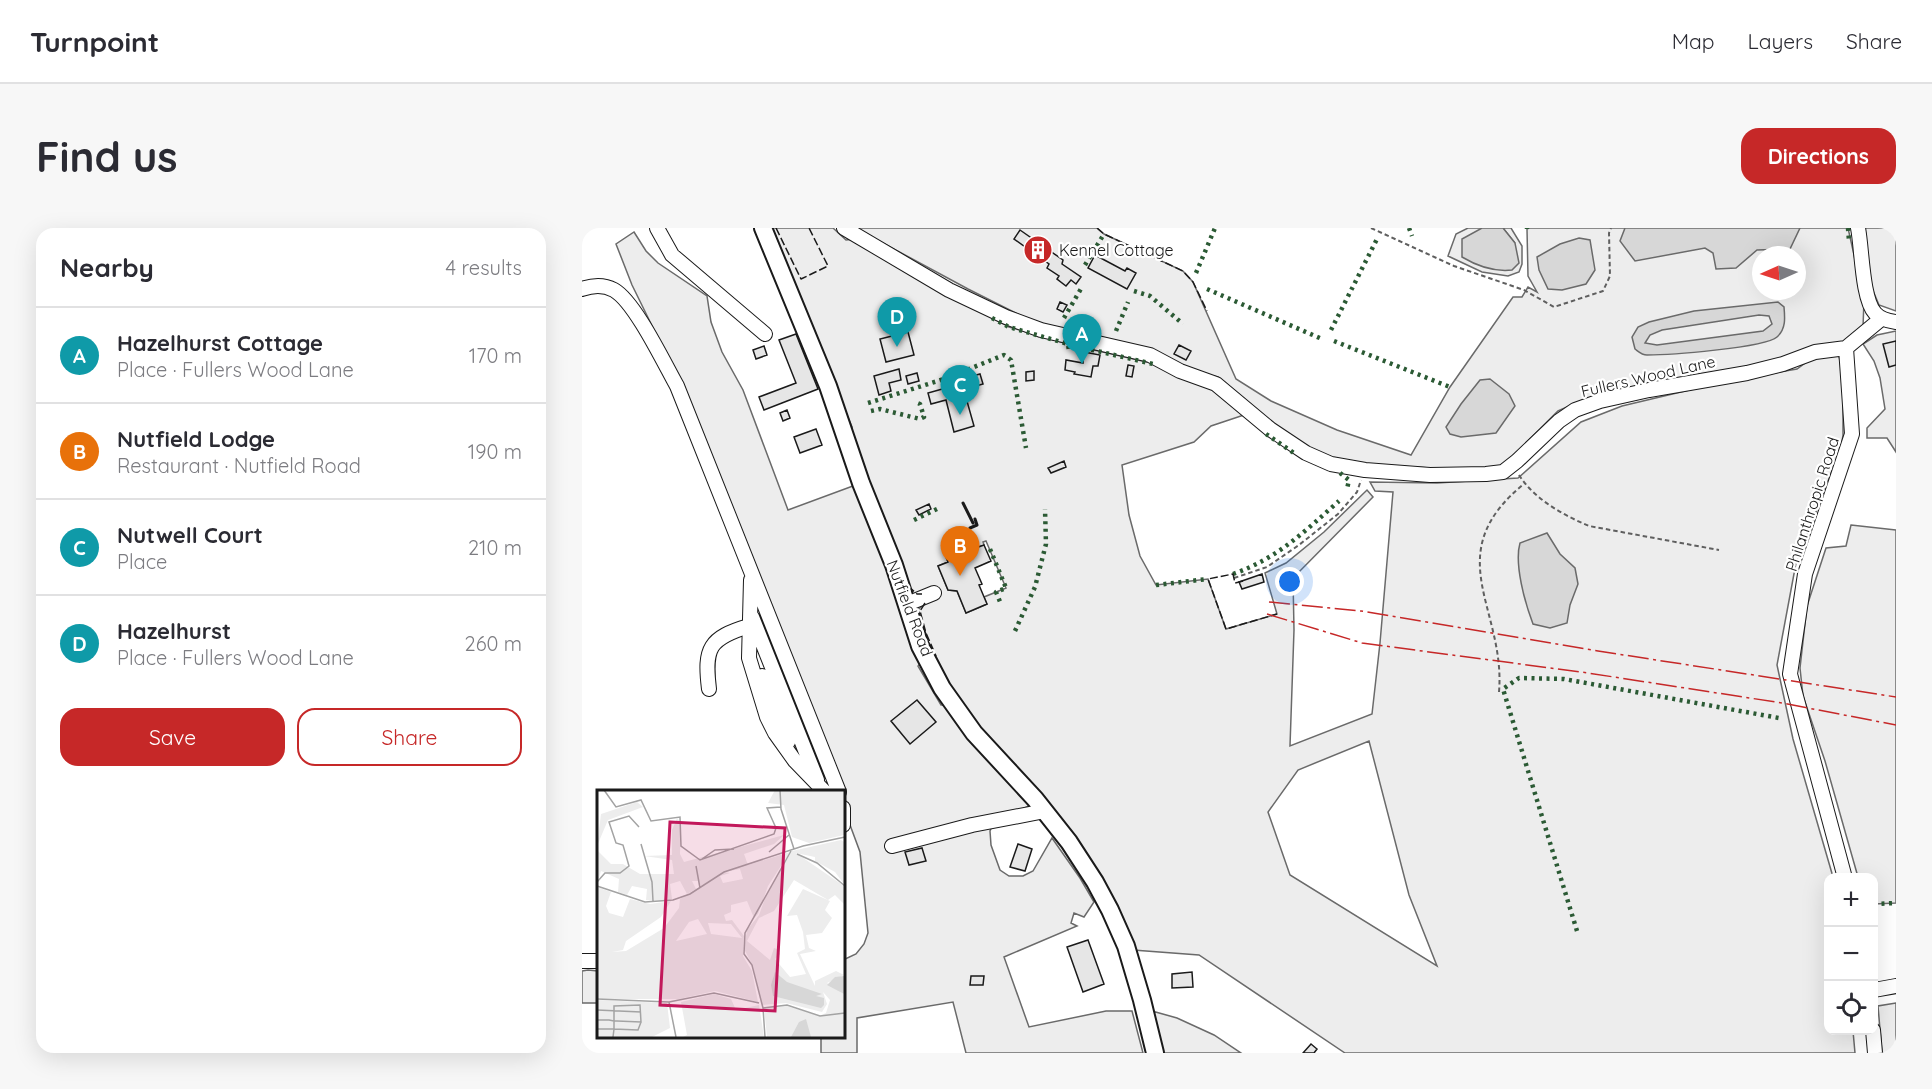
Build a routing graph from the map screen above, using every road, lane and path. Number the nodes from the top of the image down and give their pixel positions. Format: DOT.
graph roads {
  1 [pos="657,228"];
  2 [pos="763,228"];
  3 [pos="844,228"];
  4 [pos="1371,228"];
  5 [pos="1611,228"];
  6 [pos="1858,228"];
  7 [pos="582,289"];
  8 [pos="1881,319"];
  9 [pos="1896,322"];
  10 [pos="765,334"];
  11 [pos="1846,348"];
  12 [pos="1513,464"];
  13 [pos="1365,470"];
  14 [pos="1525,483"];
  15 [pos="1719,550"];
  16 [pos="750,571"];
  17 [pos="1234,578"];
  18 [pos="934,593"];
  19 [pos="907,604"];
  20 [pos="749,619"];
  21 [pos="709,689"];
  22 [pos="1498,692"];
  23 [pos="823,790"];
  24 [pos="838,790"];
  25 [pos="1045,812"];
  26 [pos="892,846"];
  27 [pos="1844,873"];
  28 [pos="1896,986"];
  29 [pos="1878,989"];
  30 [pos="1873,1035"];
  31 [pos="1155,1053"];
  32 [pos="1875,1053"];
  1 -- 10 [label="street"];
  2 -- 19 [label="main road, Nutfield Road"];
  3 -- 13 [label="street, Fullers Wood Lane"];
  4 -- 5 [label="path"];
  6 -- 8 [label="street"];
  7 -- 16 [label="street"];
  8 -- 9 [label="street"];
  8 -- 11 [label="street"];
  11 -- 12 [label="street, Fullers Wood Lane"];
  11 -- 27 [label="street, Philanthropic Road"];
  12 -- 13 [label="street, Fullers Wood Lane"];
  12 -- 14 [label="path"];
  13 -- 17 [label="path"];
  14 -- 15 [label="path"];
  14 -- 22 [label="path"];
  16 -- 20 [label="street"];
  16 -- 24 [label="street"];
  18 -- 19 [label="street"];
  19 -- 25 [label="main road, Nutfield Road"];
  20 -- 21 [label="street"];
  20 -- 23 [label="street"];
  20 -- 23 [label="street"];
  25 -- 26 [label="street"];
  25 -- 31 [label="main road, Nutfield Road"];
  28 -- 29 [label="street"];
  30 -- 32 [label="street"];
}
